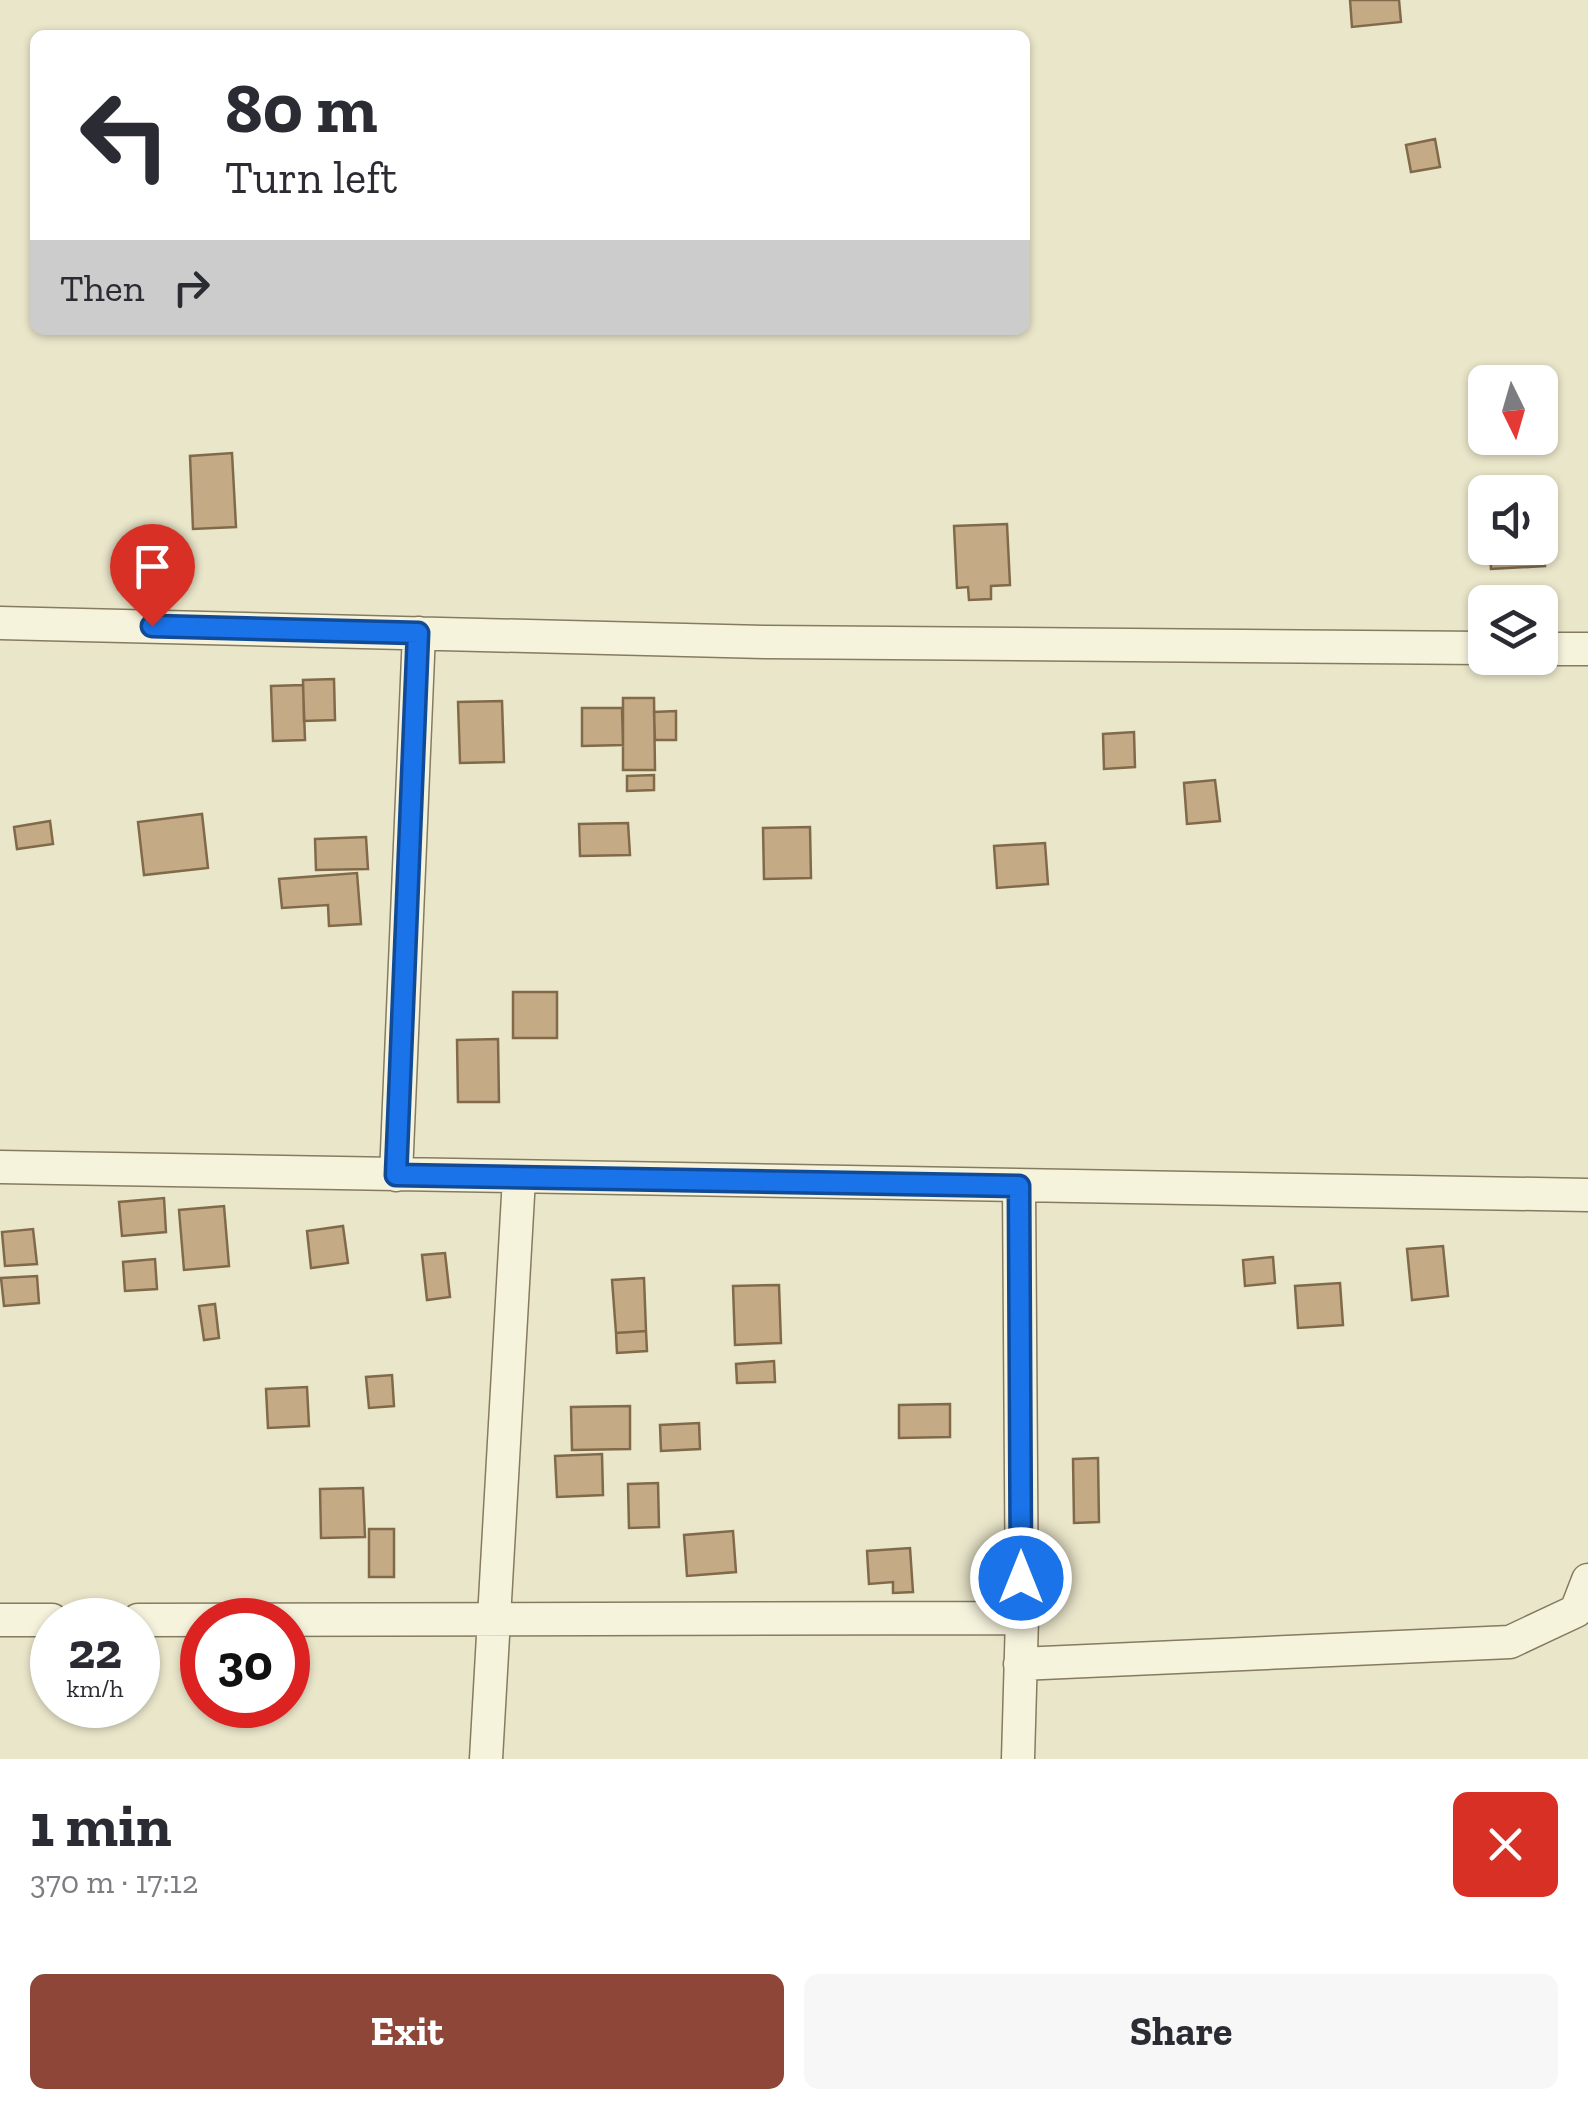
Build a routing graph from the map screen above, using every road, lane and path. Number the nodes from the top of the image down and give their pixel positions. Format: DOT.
graph roads {
  1 [pos="0,622"];
  2 [pos="418,633"];
  3 [pos="1468,648"];
  4 [pos="1558,649"];
  5 [pos="1588,649"];
  6 [pos="0,1167"];
  7 [pos="396,1175"];
  8 [pos="519,1178"];
  9 [pos="1019,1186"];
  10 [pos="1588,1196"];
  11 [pos="1588,1580"];
  12 [pos="1022,1618"];
  13 [pos="494,1619"];
  14 [pos="0,1620"];
  15 [pos="30,1620"];
  16 [pos="160,1620"];
  17 [pos="1020,1664"];
  18 [pos="486,1759"];
  19 [pos="1018,1759"];
  1 -- 2 [label="street"];
  2 -- 3 [label="street"];
  2 -- 7 [label="street"];
  4 -- 5 [label="street"];
  6 -- 7 [label="street"];
  7 -- 8 [label="street"];
  8 -- 9 [label="street"];
  8 -- 13 [label="street"];
  9 -- 10 [label="street"];
  9 -- 12 [label="street"];
  11 -- 17 [label="street"];
  12 -- 13 [label="street"];
  12 -- 17 [label="street"];
  13 -- 16 [label="street"];
  13 -- 18 [label="street"];
  14 -- 15 [label="street"];
  17 -- 19 [label="street"];
}
